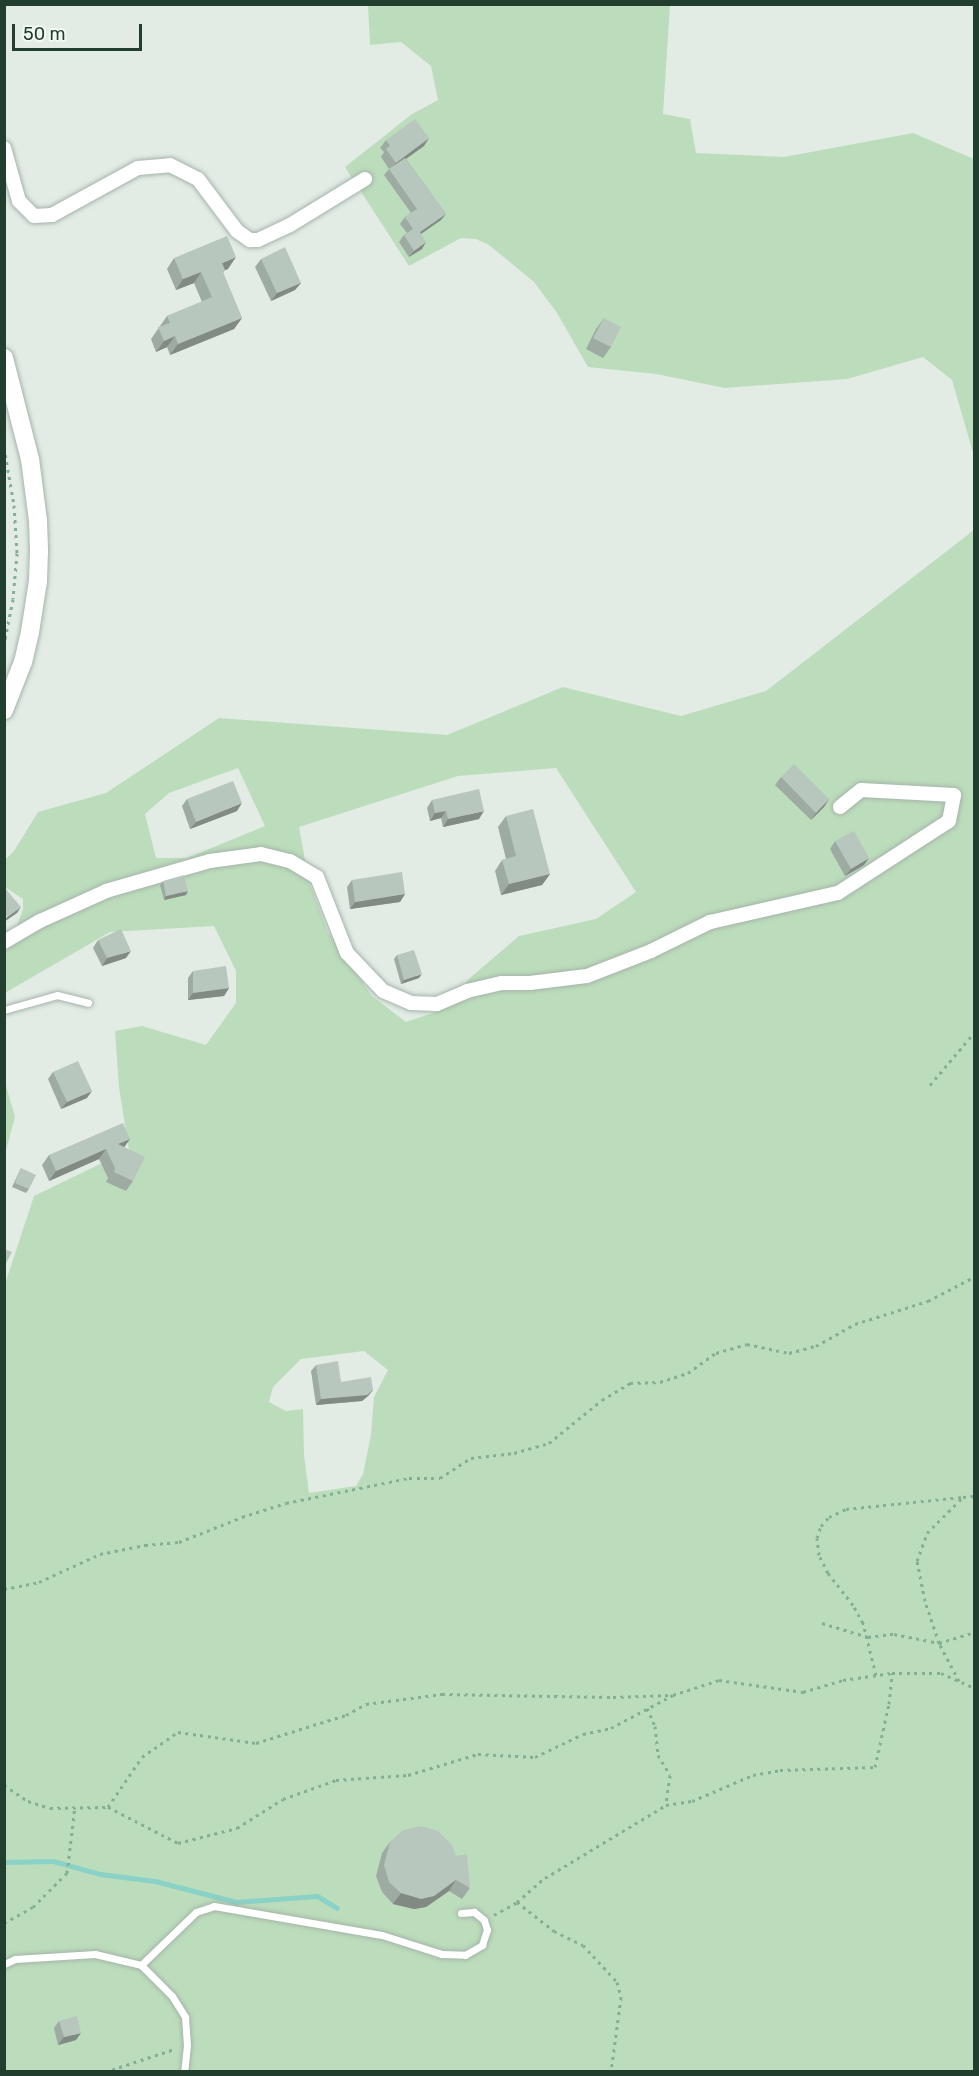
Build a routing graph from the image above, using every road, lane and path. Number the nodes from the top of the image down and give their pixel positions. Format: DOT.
graph roads {
  1 [pos="4,148"];
  2 [pos="365,179"];
  3 [pos="4,358"];
  4 [pos="4,447"];
  5 [pos="4,644"];
  6 [pos="4,710"];
  7 [pos="840,807"];
  8 [pos="4,942"];
  9 [pos="88,1003"];
  10 [pos="4,1010"];
  11 [pos="975,1033"];
  12 [pos="930,1085"];
  13 [pos="975,1277"];
  14 [pos="975,1496"];
  15 [pos="963,1497"];
  16 [pos="4,1589"];
  17 [pos="822,1623"];
  18 [pos="975,1632"];
  19 [pos="868,1637"];
  20 [pos="939,1642"];
  21 [pos="892,1673"];
  22 [pos="876,1675"];
  23 [pos="958,1681"];
  24 [pos="975,1688"];
  25 [pos="673,1695"];
  26 [pos="647,1708"];
  27 [pos="4,1785"];
  28 [pos="666,1805"];
  29 [pos="75,1806"];
  30 [pos="108,1807"];
  31 [pos="517,1902"];
  32 [pos="461,1913"];
  33 [pos="484,1920"];
  34 [pos="4,1923"];
  35 [pos="4,1964"];
  36 [pos="141,1965"];
  37 [pos="188,2044"];
  38 [pos="105,2072"];
  39 [pos="184,2072"];
  40 [pos="611,2072"];
  1 -- 2 [label="street"];
  3 -- 6 [label="main road"];
  4 -- 5 [label="path"];
  7 -- 8 [label="street"];
  9 -- 10 [label="lane"];
  11 -- 12 [label="path"];
  13 -- 16 [label="path"];
  14 -- 15 [label="path"];
  15 -- 19 [label="path"];
  15 -- 20 [label="path"];
  17 -- 19 [label="path"];
  18 -- 20 [label="path"];
  19 -- 20 [label="path"];
  19 -- 22 [label="path"];
  20 -- 23 [label="path"];
  21 -- 22 [label="path"];
  21 -- 23 [label="path"];
  21 -- 28 [label="path"];
  22 -- 25 [label="path"];
  23 -- 24 [label="path"];
  25 -- 26 [label="path"];
  25 -- 30 [label="path"];
  26 -- 28 [label="path"];
  26 -- 30 [label="path"];
  27 -- 29 [label="path"];
  28 -- 31 [label="path"];
  29 -- 30 [label="path"];
  29 -- 34 [label="path"];
  31 -- 33 [label="path"];
  31 -- 40 [label="path"];
  32 -- 33 [label="lane"];
  33 -- 36 [label="lane"];
  35 -- 36 [label="lane"];
  36 -- 37 [label="lane"];
  37 -- 38 [label="path"];
  37 -- 39 [label="lane"];
}
